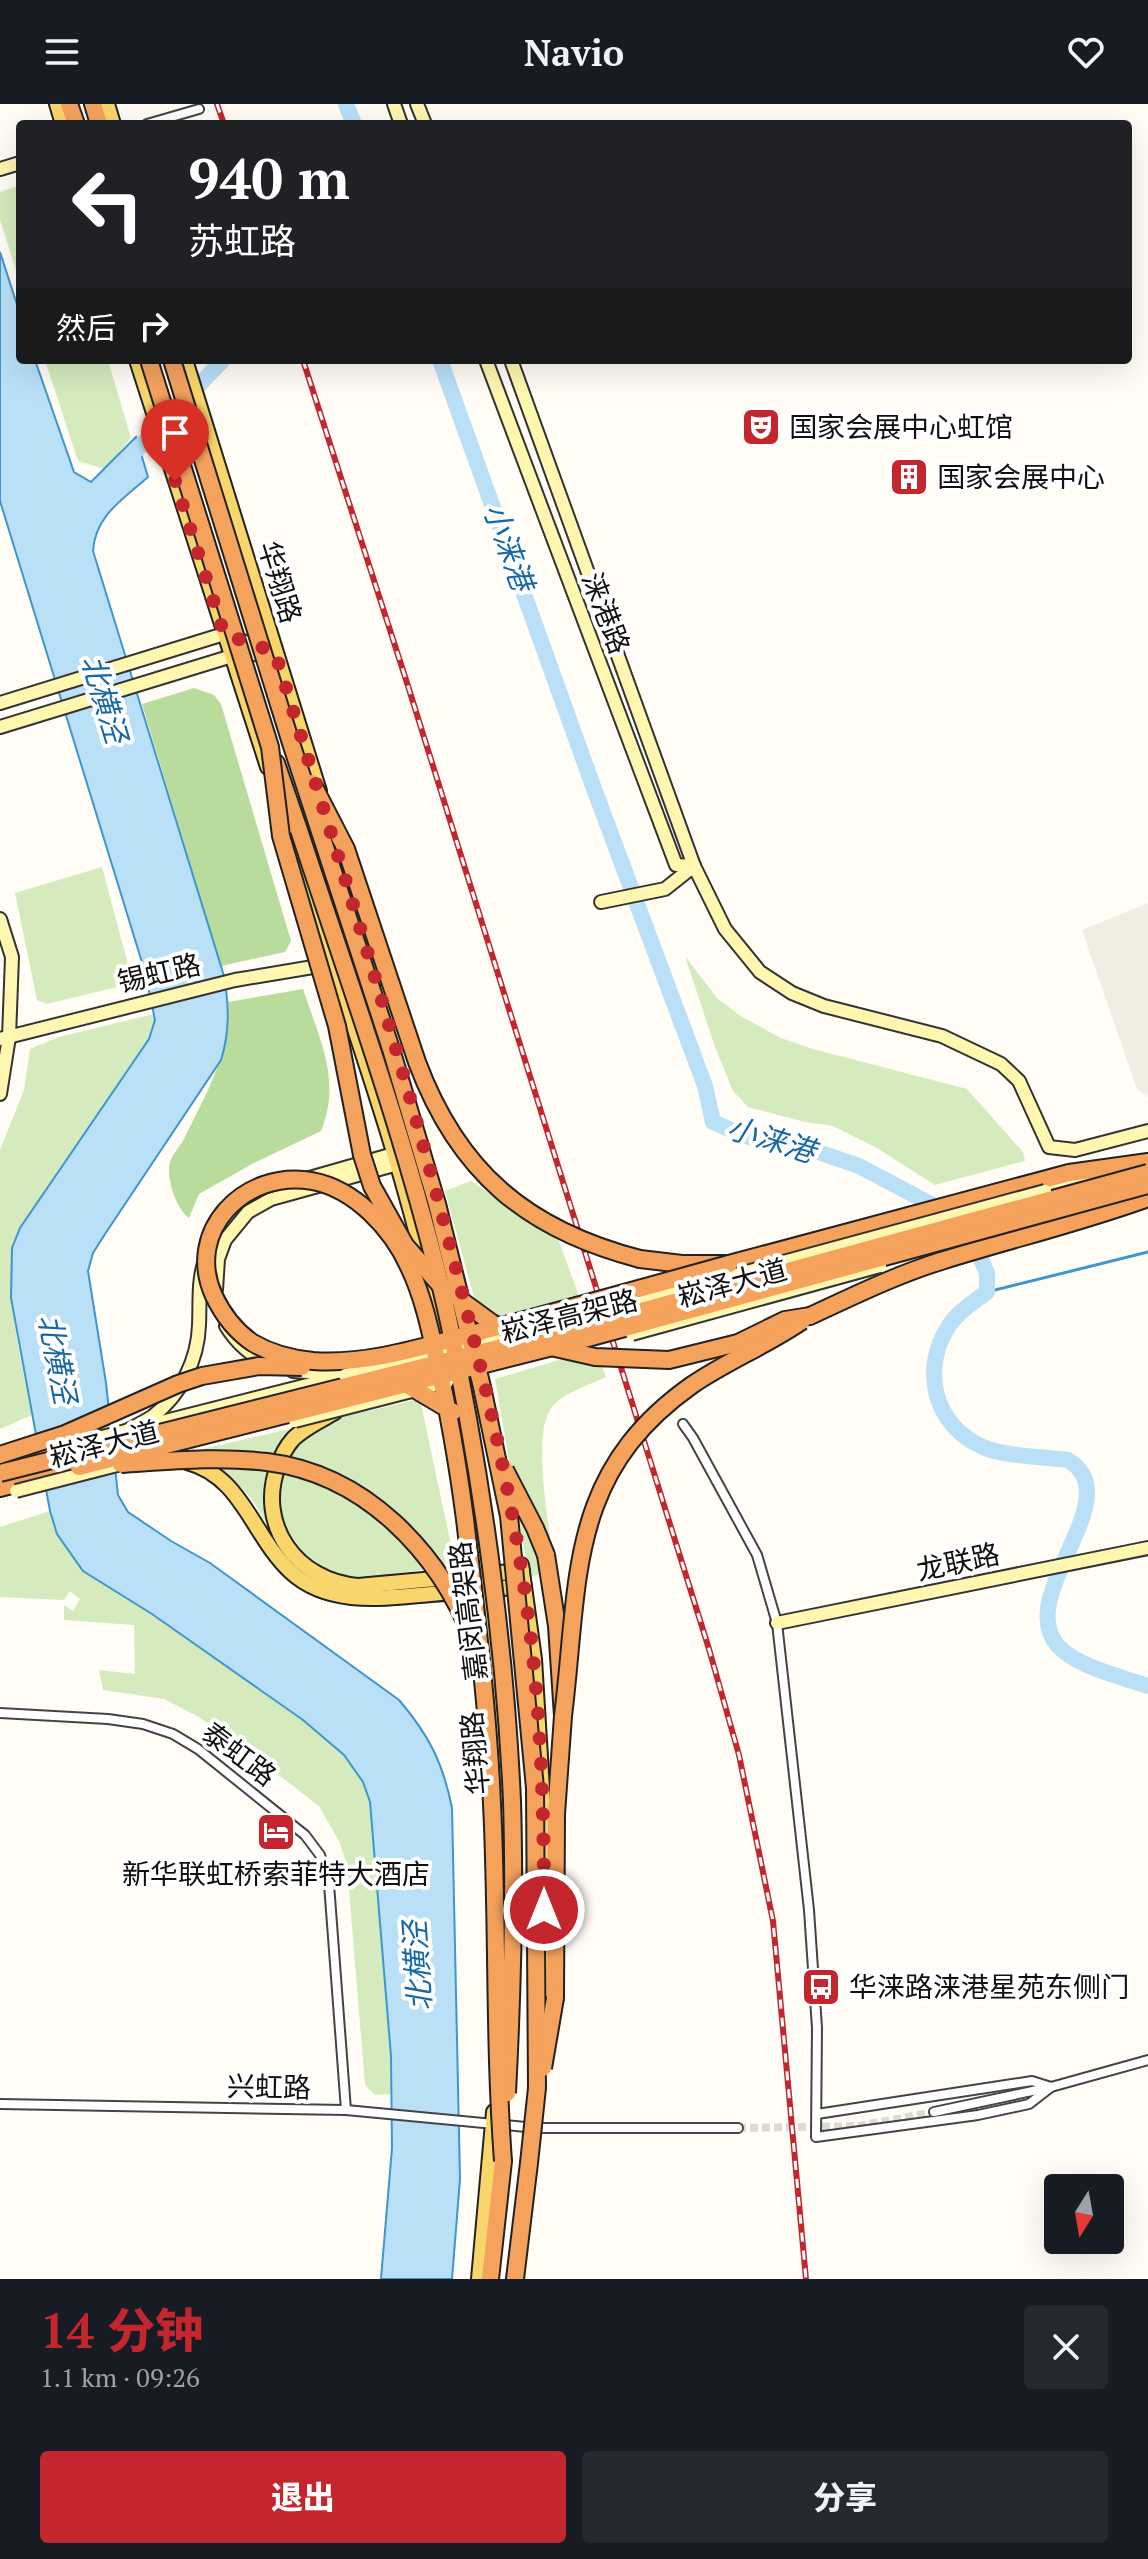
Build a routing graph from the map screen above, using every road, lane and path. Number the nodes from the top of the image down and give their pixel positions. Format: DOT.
graph roads {
  1 [pos="199,109"];
  2 [pos="161,120"];
  3 [pos="138,364"];
  4 [pos="150,364"];
  5 [pos="173,364"];
  6 [pos="186,364"];
  7 [pos="488,364"];
  8 [pos="512,364"];
  9 [pos="224,634"];
  10 [pos="275,652"];
  11 [pos="232,656"];
  12 [pos="0,703"];
  13 [pos="0,727"];
  14 [pos="291,743"];
  15 [pos="270,747"];
  16 [pos="694,866"];
  17 [pos="601,902"];
  18 [pos="0,919"];
  19 [pos="332,964"];
  20 [pos="5,1038"];
  21 [pos="0,1094"];
  22 [pos="1148,1131"];
  23 [pos="425,1151"];
  24 [pos="396,1159"];
  25 [pos="1148,1163"];
  26 [pos="1148,1173"];
  27 [pos="1148,1185"];
  28 [pos="1148,1192"];
  29 [pos="1148,1198"];
  30 [pos="228,1224"];
  31 [pos="729,1264"];
  32 [pos="810,1316"];
  33 [pos="345,1375"];
  34 [pos="337,1410"];
  35 [pos="683,1424"];
  36 [pos="121,1434"];
  37 [pos="155,1456"];
  38 [pos="3,1463"];
  39 [pos="79,1467"];
  40 [pos="8,1490"];
  41 [pos="0,1496"];
  42 [pos="1148,1548"];
  43 [pos="523,1579"];
  44 [pos="484,1582"];
  45 [pos="777,1623"];
  46 [pos="480,1658"];
  47 [pos="0,1713"];
  48 [pos="563,1716"];
  49 [pos="1148,2060"];
  50 [pos="1051,2087"];
  51 [pos="537,2088"];
  52 [pos="0,2104"];
  53 [pos="346,2110"];
  54 [pos="934,2112"];
  55 [pos="817,2114"];
  56 [pos="493,2123"];
  57 [pos="536,2128"];
  58 [pos="738,2128"];
  59 [pos="503,2161"];
  60 [pos="479,2279"];
  61 [pos="490,2279"];
  62 [pos="515,2279"];
  63 [pos="521,2279"];
  1 -- 2 [label="street"];
  3 -- 9 [label="main road, 华翔路"];
  4 -- 15 [label="highway, 嘉闵高架路, bridge"];
  5 -- 14 [label="highway, 嘉闵高架路, bridge"];
  6 -- 10 [label="main road, 华翔路"];
  7 -- 16 [label="main road, 涞港路"];
  8 -- 16 [label="main road"];
  9 -- 10 [label="main road"];
  9 -- 11 [label="main road, 华翔路"];
  9 -- 12 [label="main road"];
  10 -- 11 [label="main road"];
  10 -- 23 [label="main road, 华翔路"];
  11 -- 13 [label="main road"];
  11 -- 19 [label="main road, 华翔路"];
  14 -- 31 [label="highway, bridge"];
  14 -- 51 [label="highway, 嘉闵高架路, bridge"];
  15 -- 32 [label="highway, bridge"];
  15 -- 59 [label="highway, 嘉闵高架路, bridge"];
  16 -- 17 [label="main road"];
  16 -- 22 [label="main road"];
  18 -- 20 [label="main road"];
  19 -- 20 [label="main road, 锡虹路"];
  19 -- 24 [label="main road, 华翔路"];
  20 -- 21 [label="main road"];
  23 -- 24 [label="main road"];
  23 -- 43 [label="main road, 华翔路"];
  24 -- 30 [label="main road"];
  24 -- 44 [label="main road, 华翔路"];
  25 -- 31 [label="highway"];
  25 -- 33 [label="main road, 崧泽大道, bridge"];
  26 -- 38 [label="highway, 崧泽高架路, bridge"];
  27 -- 39 [label="highway, 崧泽高架路, bridge"];
  28 -- 34 [label="main road, 崧泽大道, bridge"];
  29 -- 32 [label="highway"];
  30 -- 33 [label="main road, bridge"];
  30 -- 36 [label="main road, bridge"];
  31 -- 46 [label="highway, bridge"];
  32 -- 48 [label="highway, bridge"];
  33 -- 36 [label="main road, 崧泽大道"];
  34 -- 37 [label="main road, 崧泽大道, bridge"];
  34 -- 44 [label="main road, bridge"];
  35 -- 45 [label="street"];
  36 -- 38 [label="main road, 崧泽大道"];
  37 -- 40 [label="main road, 崧泽大道, bridge"];
  37 -- 44 [label="main road, bridge"];
  38 -- 48 [label="highway, bridge"];
  39 -- 40 [label="highway, 崧泽高架路"];
  39 -- 46 [label="highway, bridge"];
  40 -- 41 [label="main road, 崧泽大道"];
  42 -- 45 [label="main road, 龙联路"];
  43 -- 44 [label="main road"];
  43 -- 57 [label="main road, 华翔路"];
  44 -- 56 [label="main road, 华翔路"];
  45 -- 55 [label="street"];
  46 -- 59 [label="highway, bridge"];
  47 -- 53 [label="street, 泰虹路"];
  48 -- 51 [label="highway, bridge"];
  49 -- 50 [label="street"];
  50 -- 54 [label="street"];
  50 -- 55 [label="street"];
  50 -- 55 [label="street"];
  51 -- 62 [label="highway, 嘉闵高架路, bridge"];
  52 -- 53 [label="street, 兴虹路"];
  53 -- 56 [label="street, 兴虹路"];
  56 -- 57 [label="street, 兴虹路"];
  56 -- 60 [label="main road, 华翔路"];
  57 -- 58 [label="street, 兴虹路"];
  57 -- 63 [label="main road, 华翔路"];
  59 -- 61 [label="highway, 嘉闵高架路"];
}
